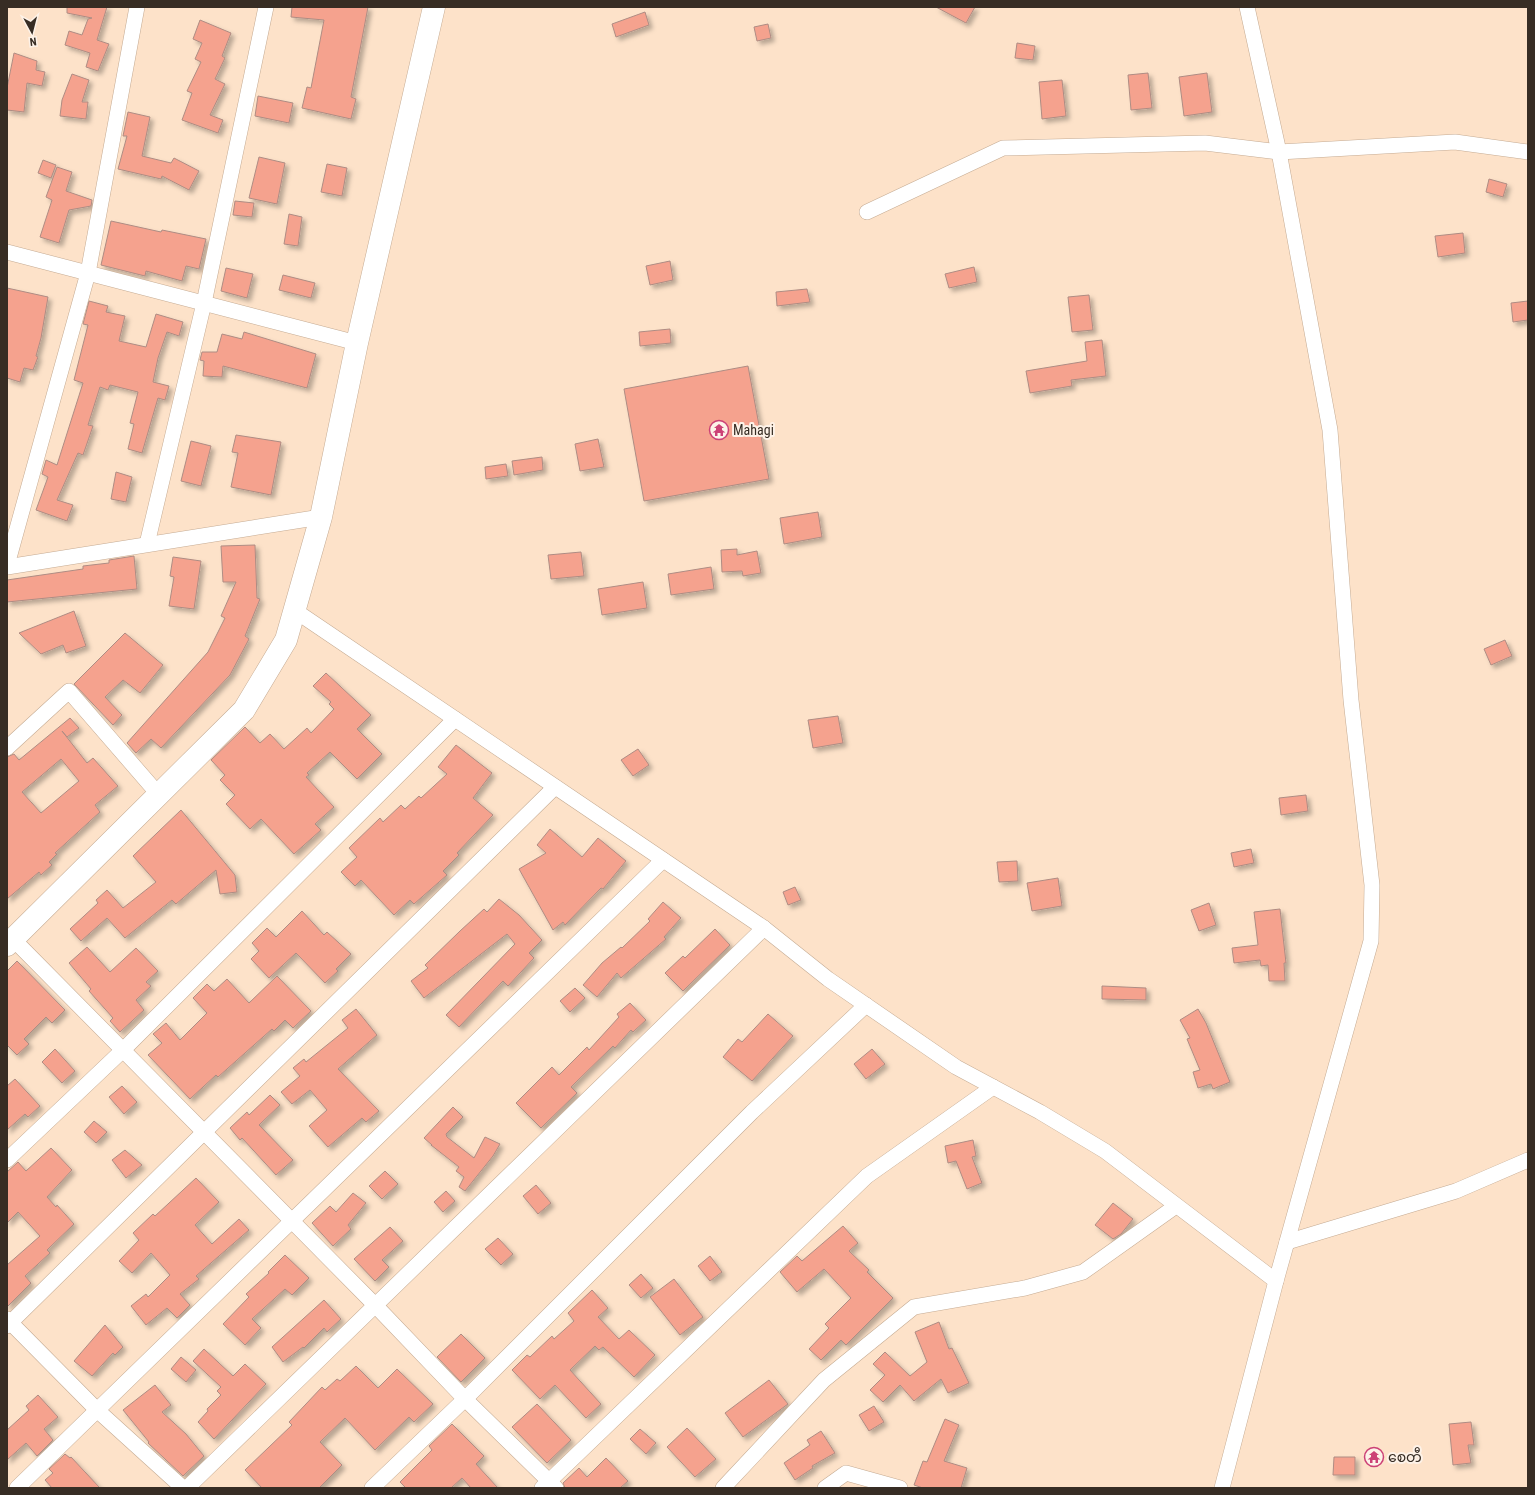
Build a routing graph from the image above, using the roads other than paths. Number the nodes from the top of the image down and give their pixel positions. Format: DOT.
graph roads {
  1 [pos="137,7"];
  2 [pos="266,7"];
  3 [pos="434,7"];
  4 [pos="1248,7"];
  5 [pos="1279,152"];
  6 [pos="1528,152"];
  7 [pos="867,212"];
  8 [pos="7,252"];
  9 [pos="88,273"];
  10 [pos="204,303"];
  11 [pos="357,343"];
  12 [pos="321,517"];
  13 [pos="147,544"];
  14 [pos="7,566"];
  15 [pos="294,610"];
  16 [pos="455,719"];
  17 [pos="7,748"];
  18 [pos="555,787"];
  19 [pos="159,795"];
  20 [pos="664,860"];
  21 [pos="764,928"];
  22 [pos="10,942"];
  23 [pos="866,1005"];
  24 [pos="123,1050"];
  25 [pos="993,1087"];
  26 [pos="203,1131"];
  27 [pos="7,1160"];
  28 [pos="1528,1160"];
  29 [pos="1176,1206"];
  30 [pos="292,1221"];
  31 [pos="1287,1242"];
  32 [pos="1276,1281"];
  33 [pos="374,1304"];
  34 [pos="8,1323"];
  35 [pos="465,1399"];
  36 [pos="97,1410"];
  37 [pos="549,1486"];
  38 [pos="17,1488"];
  39 [pos="183,1488"];
  40 [pos="187,1488"];
  41 [pos="372,1488"];
  42 [pos="723,1488"];
  43 [pos="825,1488"];
  44 [pos="900,1488"];
  45 [pos="1222,1488"];
  1 -- 9 [label="street"];
  2 -- 10 [label="street"];
  3 -- 11 [label="main road"];
  4 -- 5 [label="street"];
  5 -- 6 [label="street"];
  5 -- 7 [label="street"];
  5 -- 31 [label="street"];
  8 -- 9 [label="street"];
  9 -- 10 [label="street"];
  9 -- 14 [label="street"];
  10 -- 11 [label="street"];
  10 -- 13 [label="street"];
  11 -- 12 [label="main road"];
  12 -- 13 [label="street"];
  12 -- 15 [label="main road"];
  13 -- 14 [label="street"];
  15 -- 16 [label="street"];
  15 -- 19 [label="main road"];
  16 -- 18 [label="street"];
  16 -- 24 [label="street"];
  17 -- 19 [label="street"];
  18 -- 20 [label="street"];
  18 -- 26 [label="street"];
  19 -- 22 [label="main road"];
  20 -- 21 [label="street"];
  20 -- 30 [label="street"];
  21 -- 23 [label="street"];
  21 -- 33 [label="street"];
  22 -- 24 [label="street"];
  23 -- 25 [label="street"];
  23 -- 35 [label="street"];
  24 -- 26 [label="street"];
  24 -- 27 [label="street"];
  25 -- 29 [label="street"];
  25 -- 37 [label="street"];
  26 -- 30 [label="street"];
  26 -- 34 [label="street"];
  28 -- 31 [label="street"];
  29 -- 32 [label="street"];
  29 -- 42 [label="street"];
  30 -- 33 [label="street"];
  30 -- 36 [label="street"];
  31 -- 32 [label="street"];
  32 -- 45 [label="street"];
  33 -- 35 [label="street"];
  33 -- 40 [label="street"];
  34 -- 36 [label="street"];
  35 -- 37 [label="street"];
  35 -- 41 [label="street"];
  36 -- 38 [label="street"];
  36 -- 39 [label="street"];
  43 -- 44 [label="street"];
}
